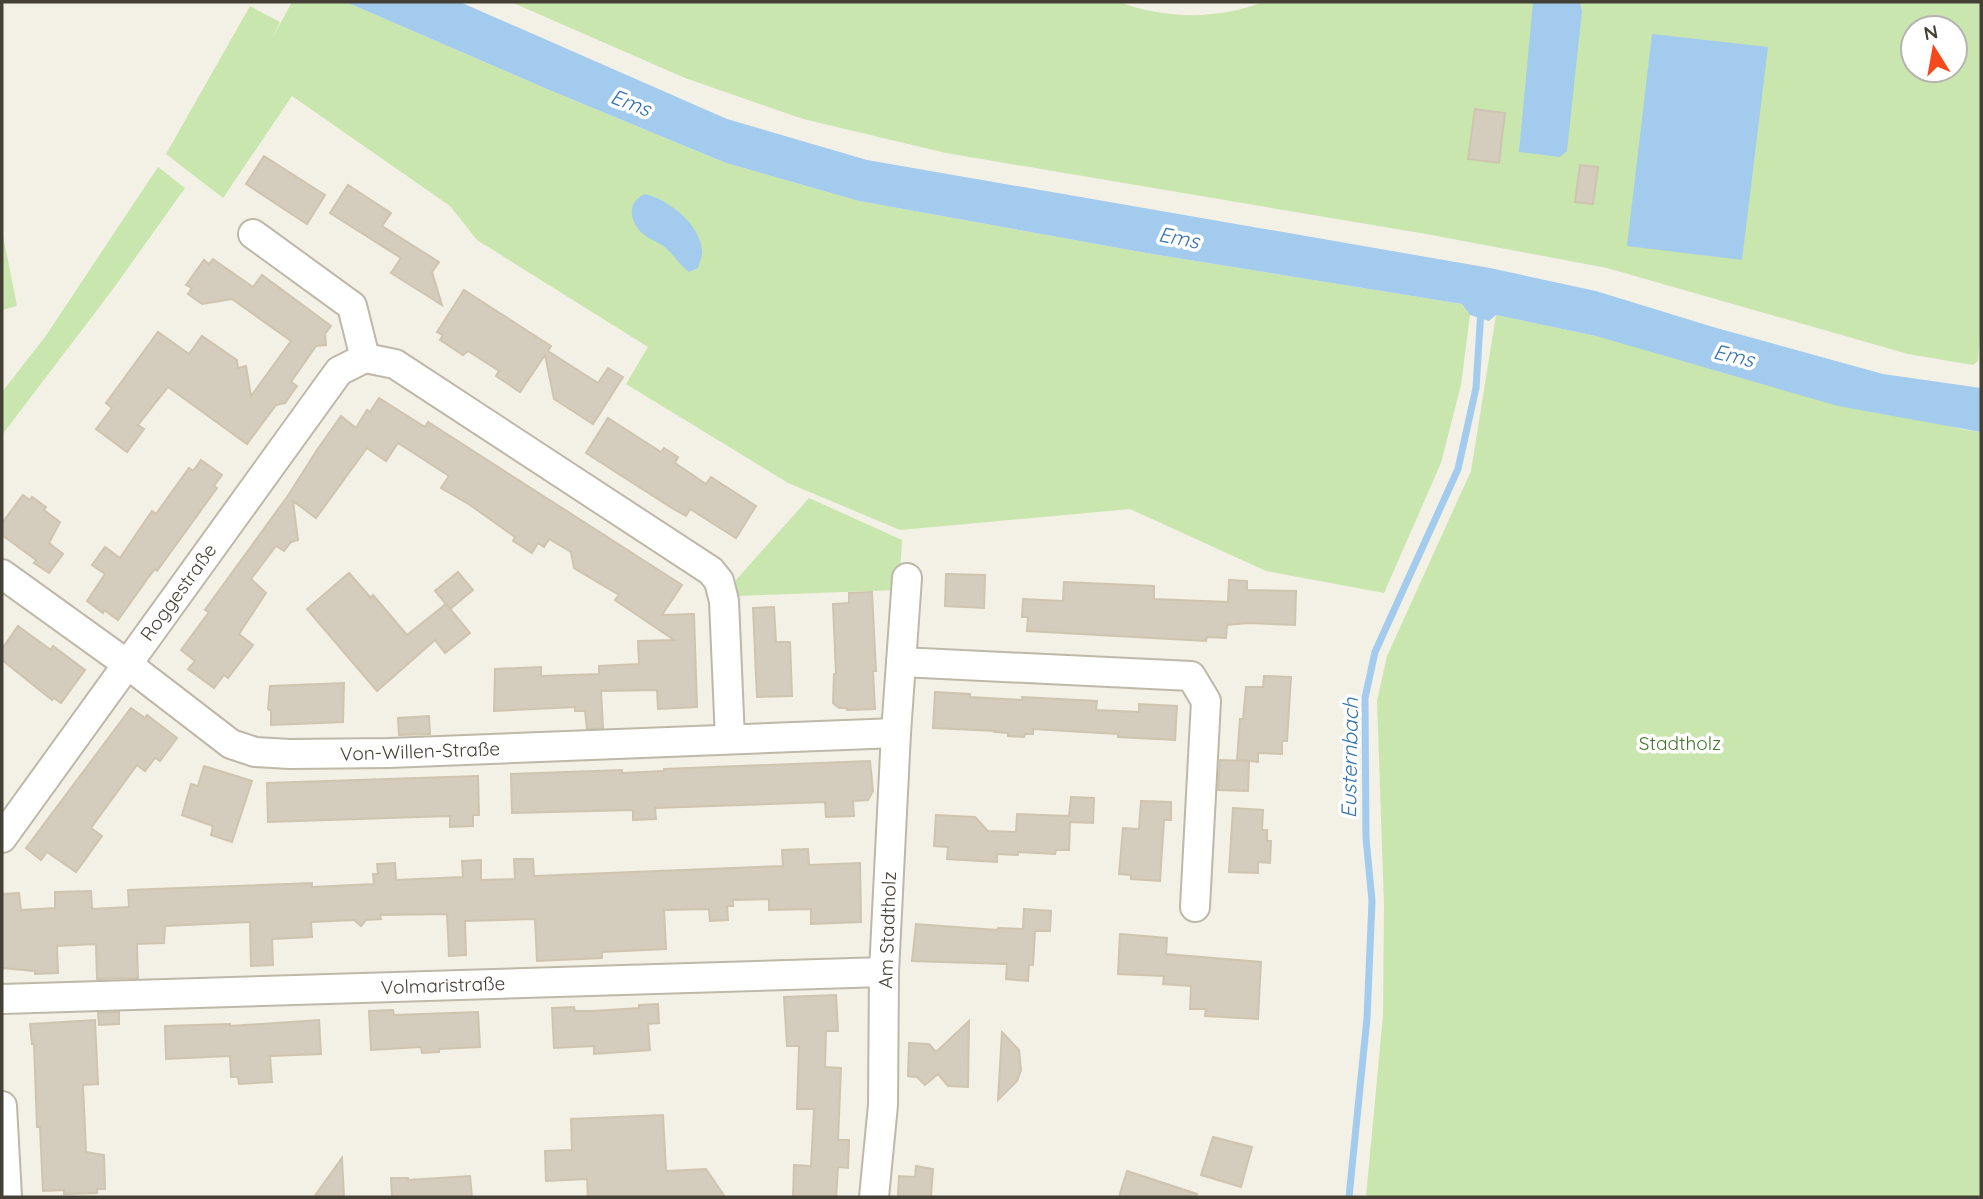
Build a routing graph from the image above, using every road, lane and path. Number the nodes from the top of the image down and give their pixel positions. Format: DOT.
graph roads {
  1 [pos="253,234"];
  2 [pos="365,358"];
  3 [pos="2,574"];
  4 [pos="907,579"];
  5 [pos="901,662"];
  6 [pos="127,664"];
  7 [pos="896,733"];
  8 [pos="730,739"];
  9 [pos="2,838"];
  10 [pos="1195,907"];
  11 [pos="884,972"];
  12 [pos="2,999"];
  13 [pos="2,1106"];
  14 [pos="7,1197"];
  15 [pos="874,1197"];
  1 -- 2 [label="street"];
  2 -- 6 [label="street, Roggestraße"];
  2 -- 8 [label="street"];
  3 -- 6 [label="street, Von-Willen-Straße"];
  4 -- 5 [label="street, Am Stadtholz"];
  5 -- 7 [label="street, Am Stadtholz"];
  5 -- 10 [label="street"];
  6 -- 8 [label="street, Von-Willen-Straße"];
  6 -- 9 [label="street, Roggestraße"];
  7 -- 8 [label="street, Von-Willen-Straße"];
  7 -- 11 [label="street, Am Stadtholz"];
  11 -- 12 [label="street, Volmaristraße"];
  11 -- 15 [label="street, Am Stadtholz"];
  13 -- 14 [label="street"];
}
